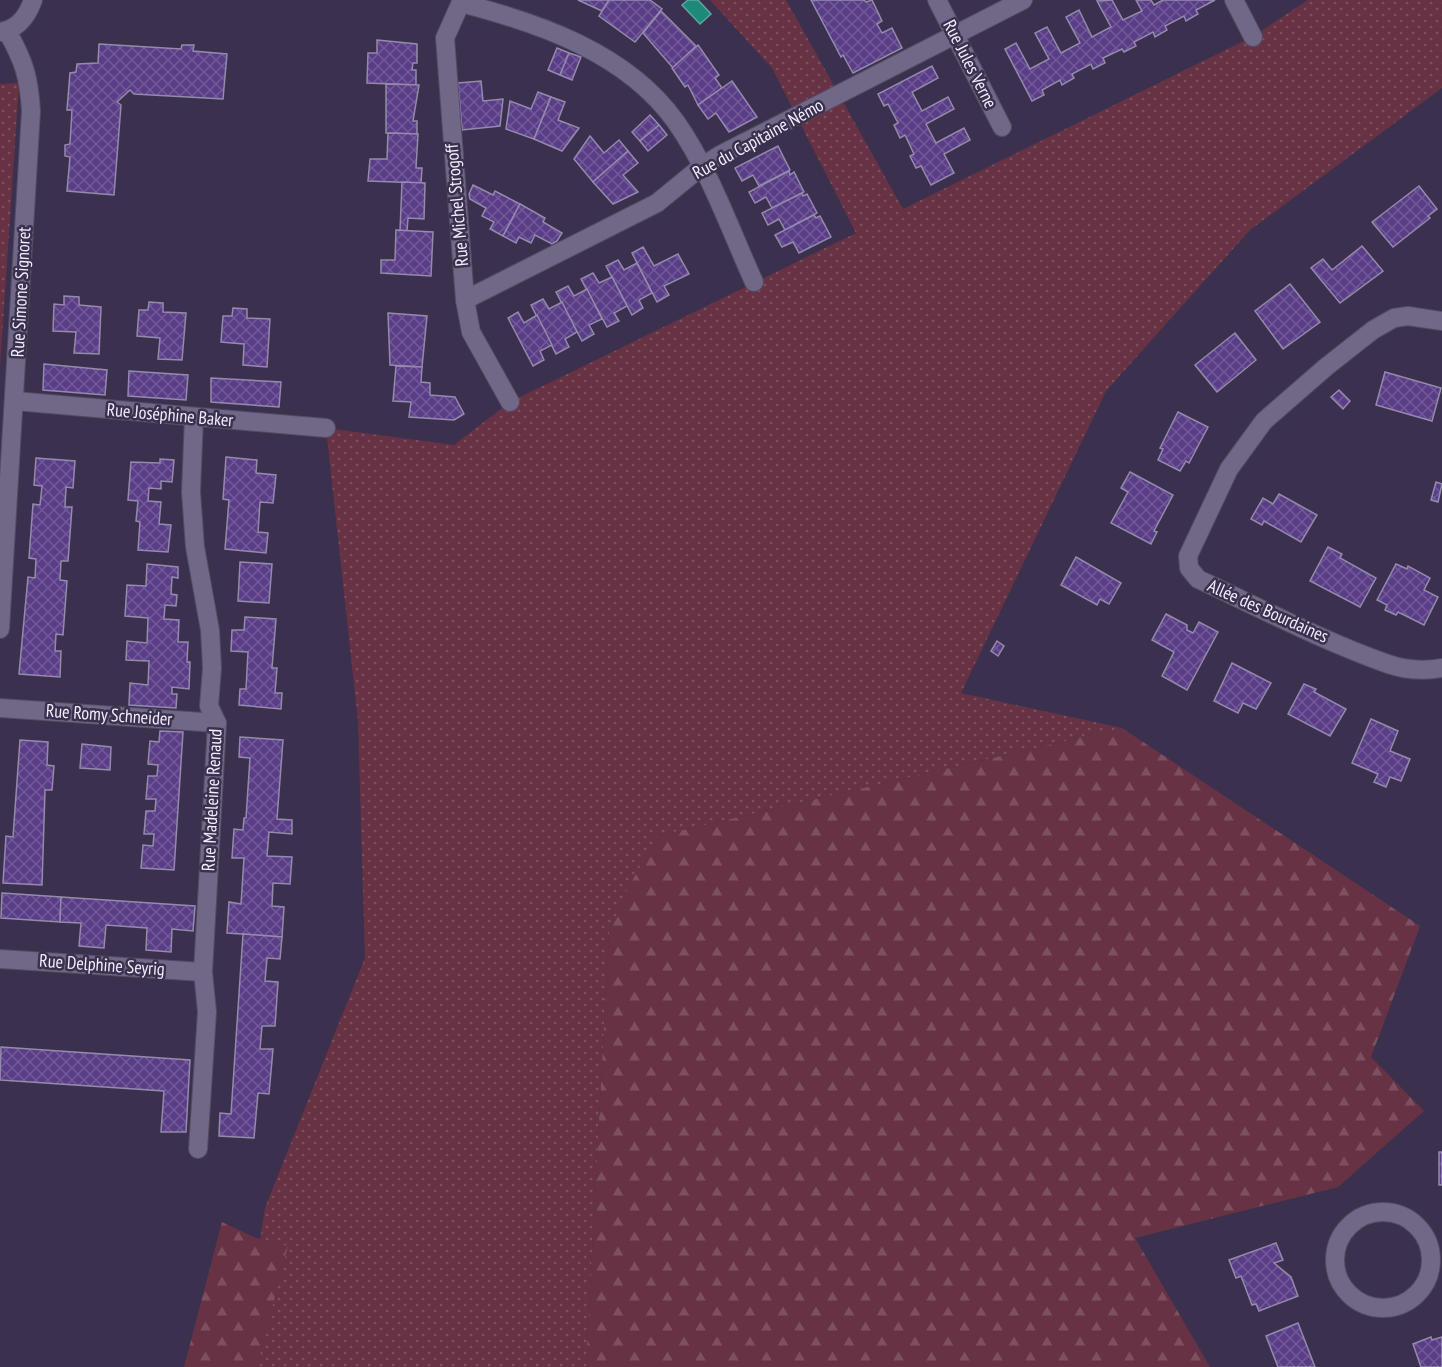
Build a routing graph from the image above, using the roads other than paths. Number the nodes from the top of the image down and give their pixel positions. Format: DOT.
graph roads {
  1 [pos="33,0"];
  2 [pos="938,0"];
  3 [pos="1023,0"];
  4 [pos="1234,0"];
  5 [pos="462,2"];
  6 [pos="4,32"];
  7 [pos="954,34"];
  8 [pos="1252,37"];
  9 [pos="1002,127"];
  10 [pos="701,167"];
  11 [pos="754,282"];
  12 [pos="465,300"];
  13 [pos="1442,321"];
  14 [pos="15,401"];
  15 [pos="510,402"];
  16 [pos="194,417"];
  17 [pos="326,428"];
  18 [pos="0,630"];
  19 [pos="1442,668"];
  20 [pos="0,708"];
  21 [pos="217,723"];
  22 [pos="0,959"];
  23 [pos="203,972"];
  24 [pos="198,1149"];
  25 [pos="1435,1241"];
  1 -- 6 [label="street"];
  2 -- 7 [label="street, Rue Jules Verne"];
  3 -- 7 [label="street, Rue du Capitaine Némo"];
  4 -- 8 [label="street"];
  5 -- 10 [label="street"];
  5 -- 12 [label="street, Rue Michel Strogoff"];
  6 -- 14 [label="street, Rue Simone Signoret"];
  7 -- 9 [label="street, Rue Jules Verne"];
  7 -- 10 [label="street, Rue du Capitaine Némo"];
  10 -- 11 [label="street"];
  10 -- 12 [label="street, Rue du Capitaine Némo"];
  12 -- 15 [label="street, Rue Michel Strogoff"];
  13 -- 19 [label="street, Allée des Bourdaines"];
  14 -- 16 [label="street, Rue Joséphine Baker"];
  14 -- 18 [label="street, Rue Simone Signoret"];
  16 -- 17 [label="street, Rue Joséphine Baker"];
  16 -- 21 [label="street, Rue Madeleine Renaud"];
  20 -- 21 [label="street, Rue Romy Schneider"];
  21 -- 23 [label="street, Rue Madeleine Renaud"];
  22 -- 23 [label="street, Rue Delphine Seyrig"];
  23 -- 24 [label="street, Rue Madeleine Renaud"];
  25 -- 25 [label="street"];
}
